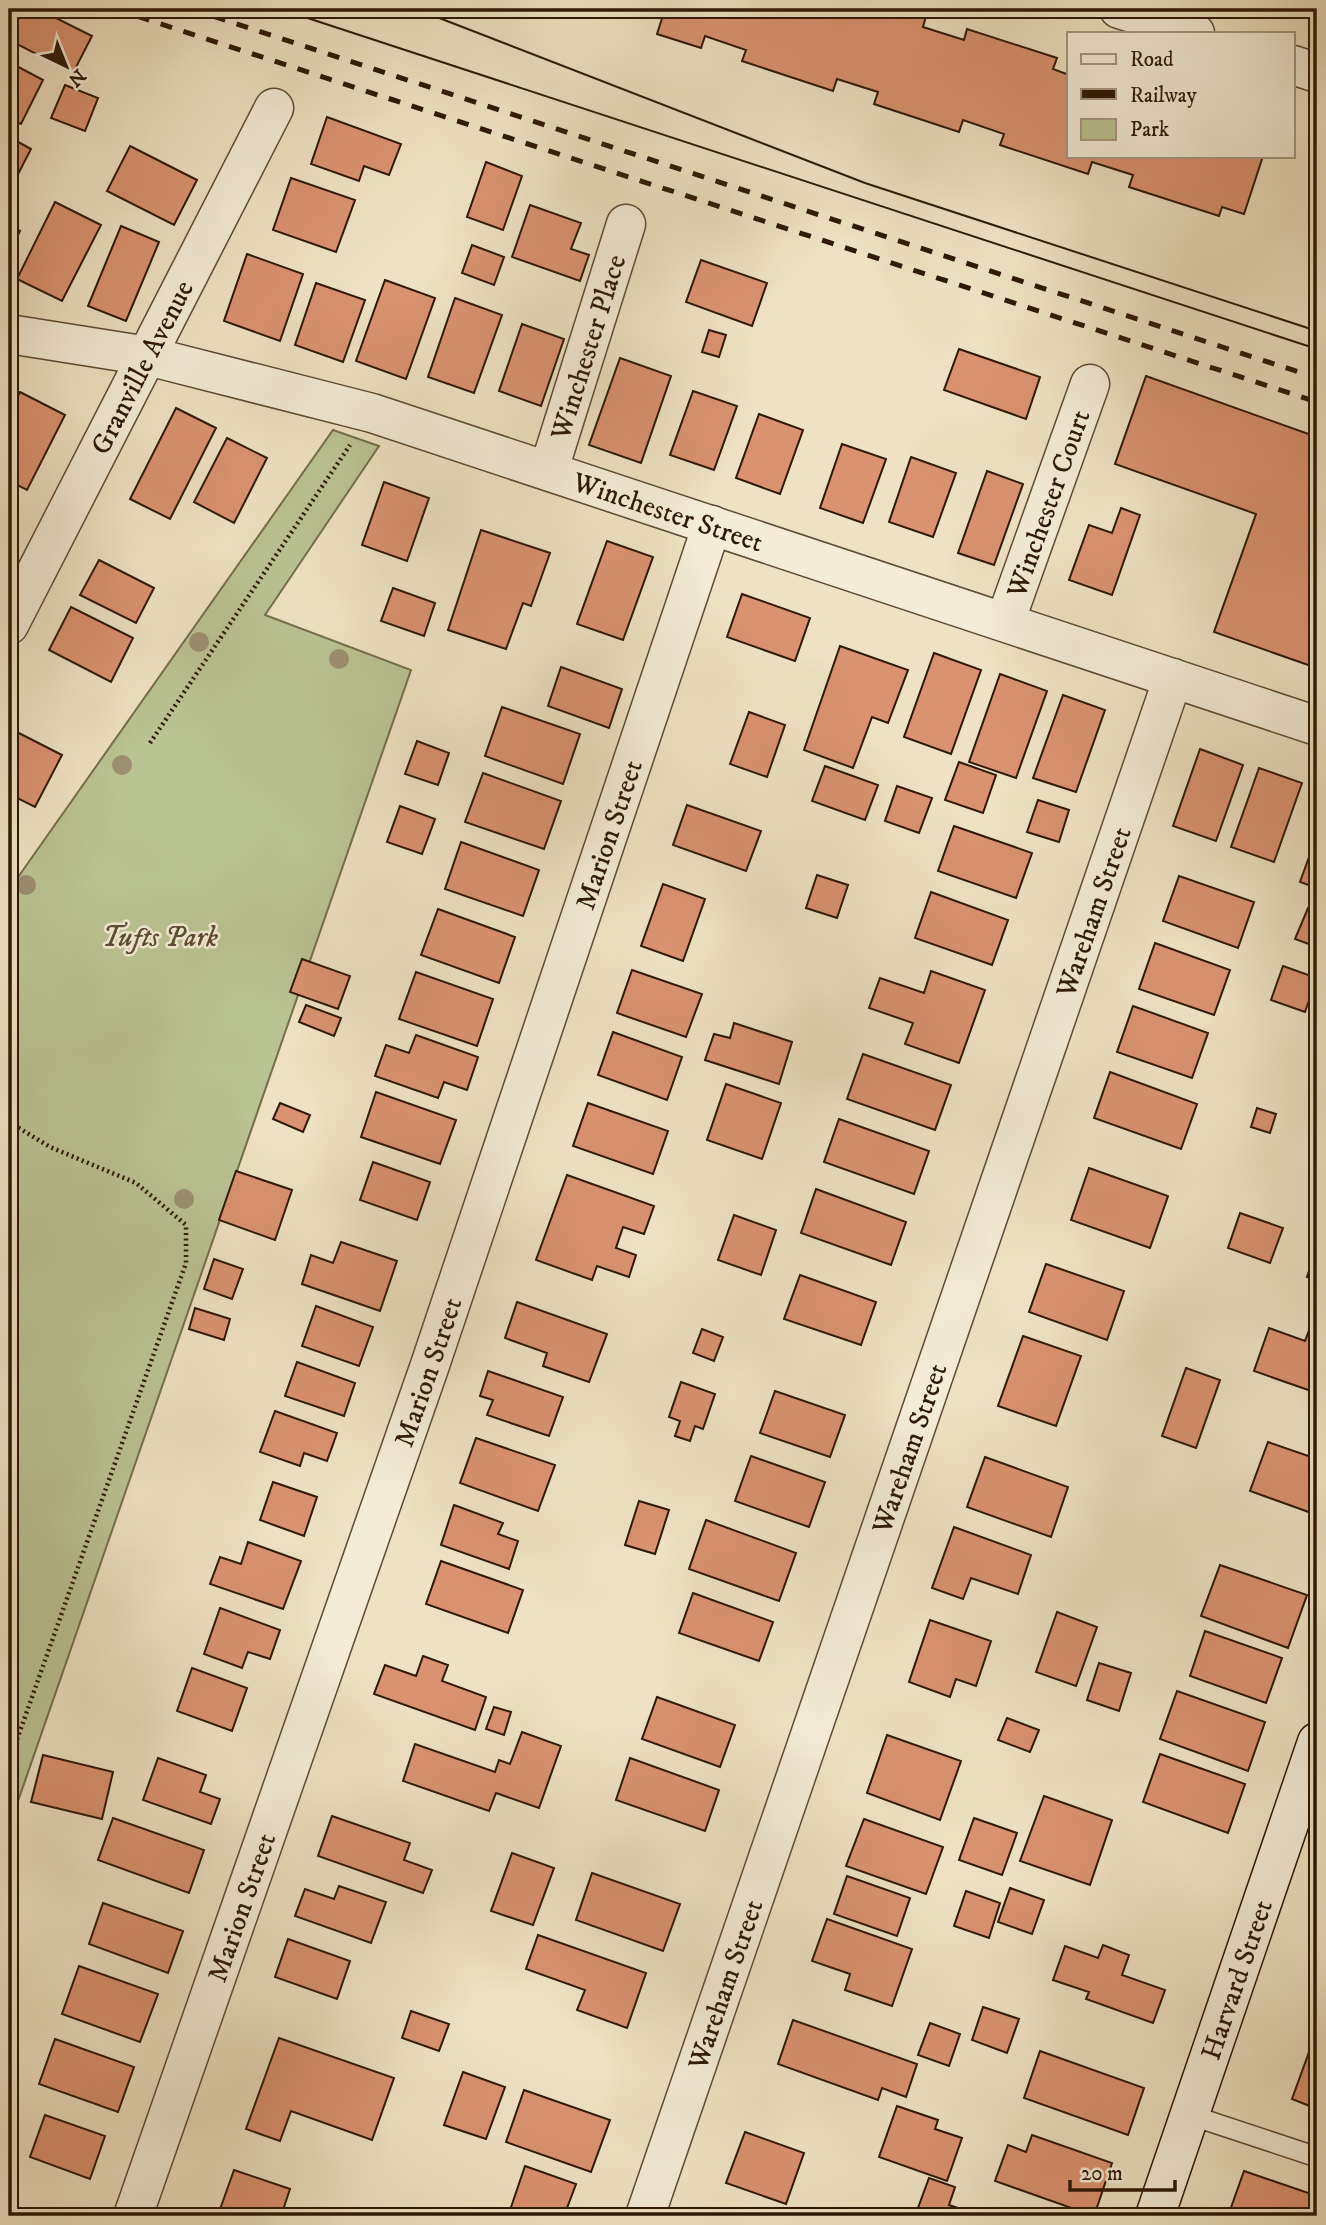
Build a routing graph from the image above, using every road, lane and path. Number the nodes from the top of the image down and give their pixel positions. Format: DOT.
graph roads {
  1 [pos="1119,9"];
  2 [pos="1192,32"];
  3 [pos="1294,65"];
  4 [pos="1317,73"];
  5 [pos="274,108"];
  6 [pos="626,224"];
  7 [pos="9,334"];
  8 [pos="148,356"];
  9 [pos="1090,384"];
  10 [pos="372,413"];
  11 [pos="549,469"];
  12 [pos="712,525"];
  13 [pos="1005,622"];
  14 [pos="9,625"];
  15 [pos="1173,678"];
  16 [pos="1317,726"];
  17 [pos="150,743"];
  18 [pos="9,1122"];
  19 [pos="1317,1742"];
  20 [pos="9,1762"];
  21 [pos="1190,2115"];
  22 [pos="1317,2157"];
  23 [pos="133,2216"];
  24 [pos="645,2216"];
  25 [pos="1155,2216"];
  1 -- 2 [label="street"];
  3 -- 4 [label="street"];
  5 -- 8 [label="street, Granville Avenue"];
  6 -- 11 [label="street, Winchester Place"];
  7 -- 8 [label="street, Winchester Street"];
  8 -- 10 [label="street, Winchester Street"];
  8 -- 14 [label="street, Granville Avenue"];
  9 -- 13 [label="street, Winchester Court"];
  10 -- 11 [label="street, Winchester Street"];
  10 -- 17 [label="path"];
  11 -- 12 [label="street, Winchester Street"];
  12 -- 13 [label="street, Winchester Street"];
  12 -- 23 [label="street, Marion Street"];
  13 -- 15 [label="street, Winchester Street"];
  15 -- 16 [label="street, Winchester Street"];
  15 -- 24 [label="street, Wareham Street"];
  18 -- 20 [label="path"];
  19 -- 21 [label="street, Harvard Street"];
  21 -- 22 [label="lane"];
  21 -- 25 [label="street, Harvard Street"];
}
